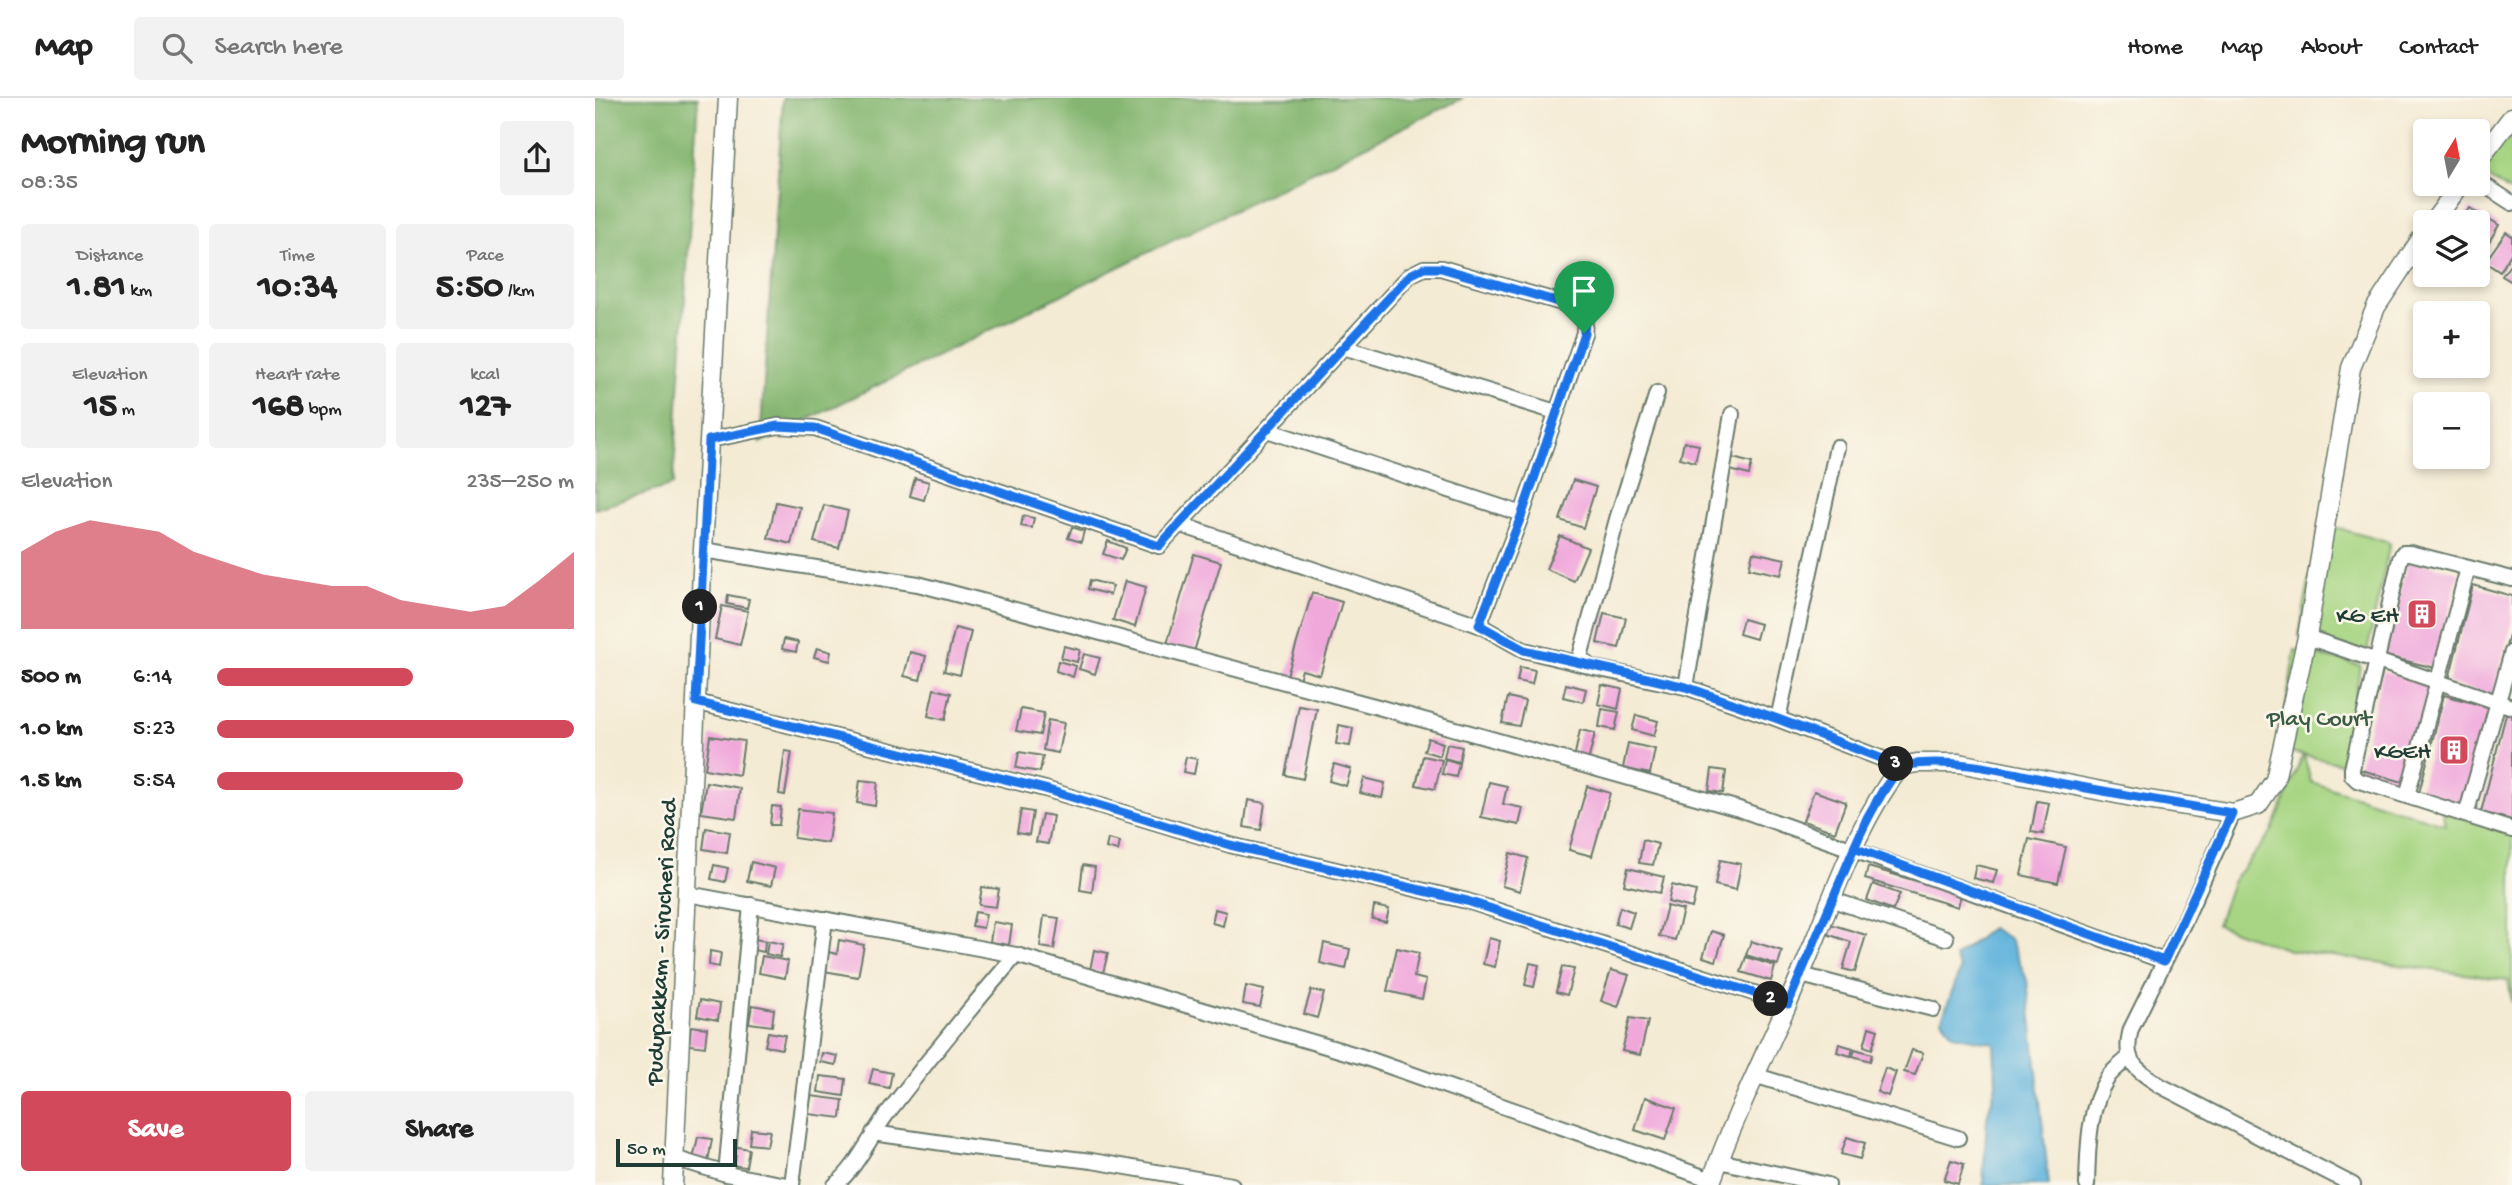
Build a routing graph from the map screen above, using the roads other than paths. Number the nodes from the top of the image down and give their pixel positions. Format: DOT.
graph roads {
  1 [pos="728,98"];
  2 [pos="2512,117"];
  3 [pos="2490,145"];
  4 [pos="2490,189"];
  5 [pos="2512,203"];
  6 [pos="2413,251"];
  7 [pos="1343,347"];
  8 [pos="1657,393"];
  9 [pos="1556,412"];
  10 [pos="1732,414"];
  11 [pos="1267,430"];
  12 [pos="709,440"];
  13 [pos="1837,447"];
  14 [pos="1522,514"];
  15 [pos="1181,525"];
  16 [pos="703,550"];
  17 [pos="2468,568"];
  18 [pos="2512,579"];
  19 [pos="1479,625"];
  20 [pos="2307,637"];
  21 [pos="2512,652"];
  22 [pos="2376,662"];
  23 [pos="1590,667"];
  24 [pos="2437,682"];
  25 [pos="1686,687"];
  26 [pos="696,702"];
  27 [pos="2505,705"];
  28 [pos="1778,719"];
  29 [pos="1901,766"];
  30 [pos="2407,796"];
  31 [pos="2232,813"];
  32 [pos="2466,816"];
  33 [pos="2512,830"];
  34 [pos="1854,848"];
  35 [pos="688,894"];
  36 [pos="1830,899"];
  37 [pos="751,905"];
  38 [pos="825,919"];
  39 [pos="1946,938"];
  40 [pos="1016,955"];
  41 [pos="2164,961"];
  42 [pos="1801,975"];
  43 [pos="1788,1004"];
  44 [pos="1933,1009"];
  45 [pos="2128,1058"];
  46 [pos="1754,1075"];
  47 [pos="873,1133"];
  48 [pos="1958,1138"];
  49 [pos="674,1158"];
  50 [pos="1719,1161"];
  51 [pos="726,1174"];
  52 [pos="1711,1182"];
  53 [pos="673,1185"];
  54 [pos="786,1185"];
  55 [pos="792,1185"];
  56 [pos="835,1185"];
  57 [pos="1231,1185"];
  58 [pos="1828,1185"];
  59 [pos="2087,1185"];
  60 [pos="2353,1185"];
  1 -- 12 [label="street, Pudupakkam - Sirucheri Road"];
  2 -- 3 [label="street"];
  4 -- 5 [label="street"];
  6 -- 20 [label="street"];
  7 -- 9 [label="street"];
  7 -- 9 [label="street"];
  7 -- 11 [label="street"];
  8 -- 23 [label="street"];
  9 -- 14 [label="street"];
  10 -- 25 [label="street"];
  11 -- 14 [label="street"];
  11 -- 15 [label="street"];
  12 -- 15 [label="street"];
  12 -- 16 [label="street, Pudupakkam - Sirucheri Road"];
  13 -- 28 [label="street"];
  14 -- 19 [label="street"];
  15 -- 19 [label="street"];
  16 -- 26 [label="street, Pudupakkam - Sirucheri Road"];
  16 -- 34 [label="street"];
  17 -- 18 [label="street"];
  17 -- 22 [label="street"];
  17 -- 24 [label="street"];
  19 -- 23 [label="street"];
  20 -- 22 [label="street"];
  20 -- 31 [label="street"];
  21 -- 27 [label="street"];
  22 -- 24 [label="street"];
  22 -- 30 [label="street"];
  23 -- 25 [label="street"];
  24 -- 27 [label="street"];
  24 -- 30 [label="street"];
  25 -- 28 [label="street"];
  26 -- 35 [label="street, Pudupakkam - Sirucheri Road"];
  26 -- 43 [label="street"];
  27 -- 32 [label="street"];
  28 -- 29 [label="street"];
  29 -- 31 [label="street"];
  29 -- 34 [label="street"];
  30 -- 32 [label="street"];
  31 -- 41 [label="street"];
  32 -- 33 [label="street"];
  34 -- 36 [label="street"];
  34 -- 41 [label="street"];
  35 -- 37 [label="street"];
  35 -- 49 [label="street, Pudupakkam - Sirucheri Road"];
  36 -- 39 [label="street"];
  36 -- 42 [label="street"];
  37 -- 38 [label="street"];
  37 -- 51 [label="street"];
  38 -- 40 [label="street"];
  38 -- 55 [label="street"];
  40 -- 47 [label="street"];
  40 -- 52 [label="street"];
  41 -- 45 [label="street"];
  42 -- 43 [label="street"];
  42 -- 44 [label="street"];
  43 -- 46 [label="street"];
  45 -- 59 [label="street"];
  45 -- 60 [label="street"];
  46 -- 48 [label="street"];
  46 -- 50 [label="street"];
  47 -- 56 [label="street"];
  47 -- 57 [label="street"];
  49 -- 51 [label="street"];
  49 -- 53 [label="street, Pudupakkam - Sirucheri Road"];
  50 -- 52 [label="street"];
  50 -- 58 [label="street"];
  51 -- 54 [label="street"];
}
